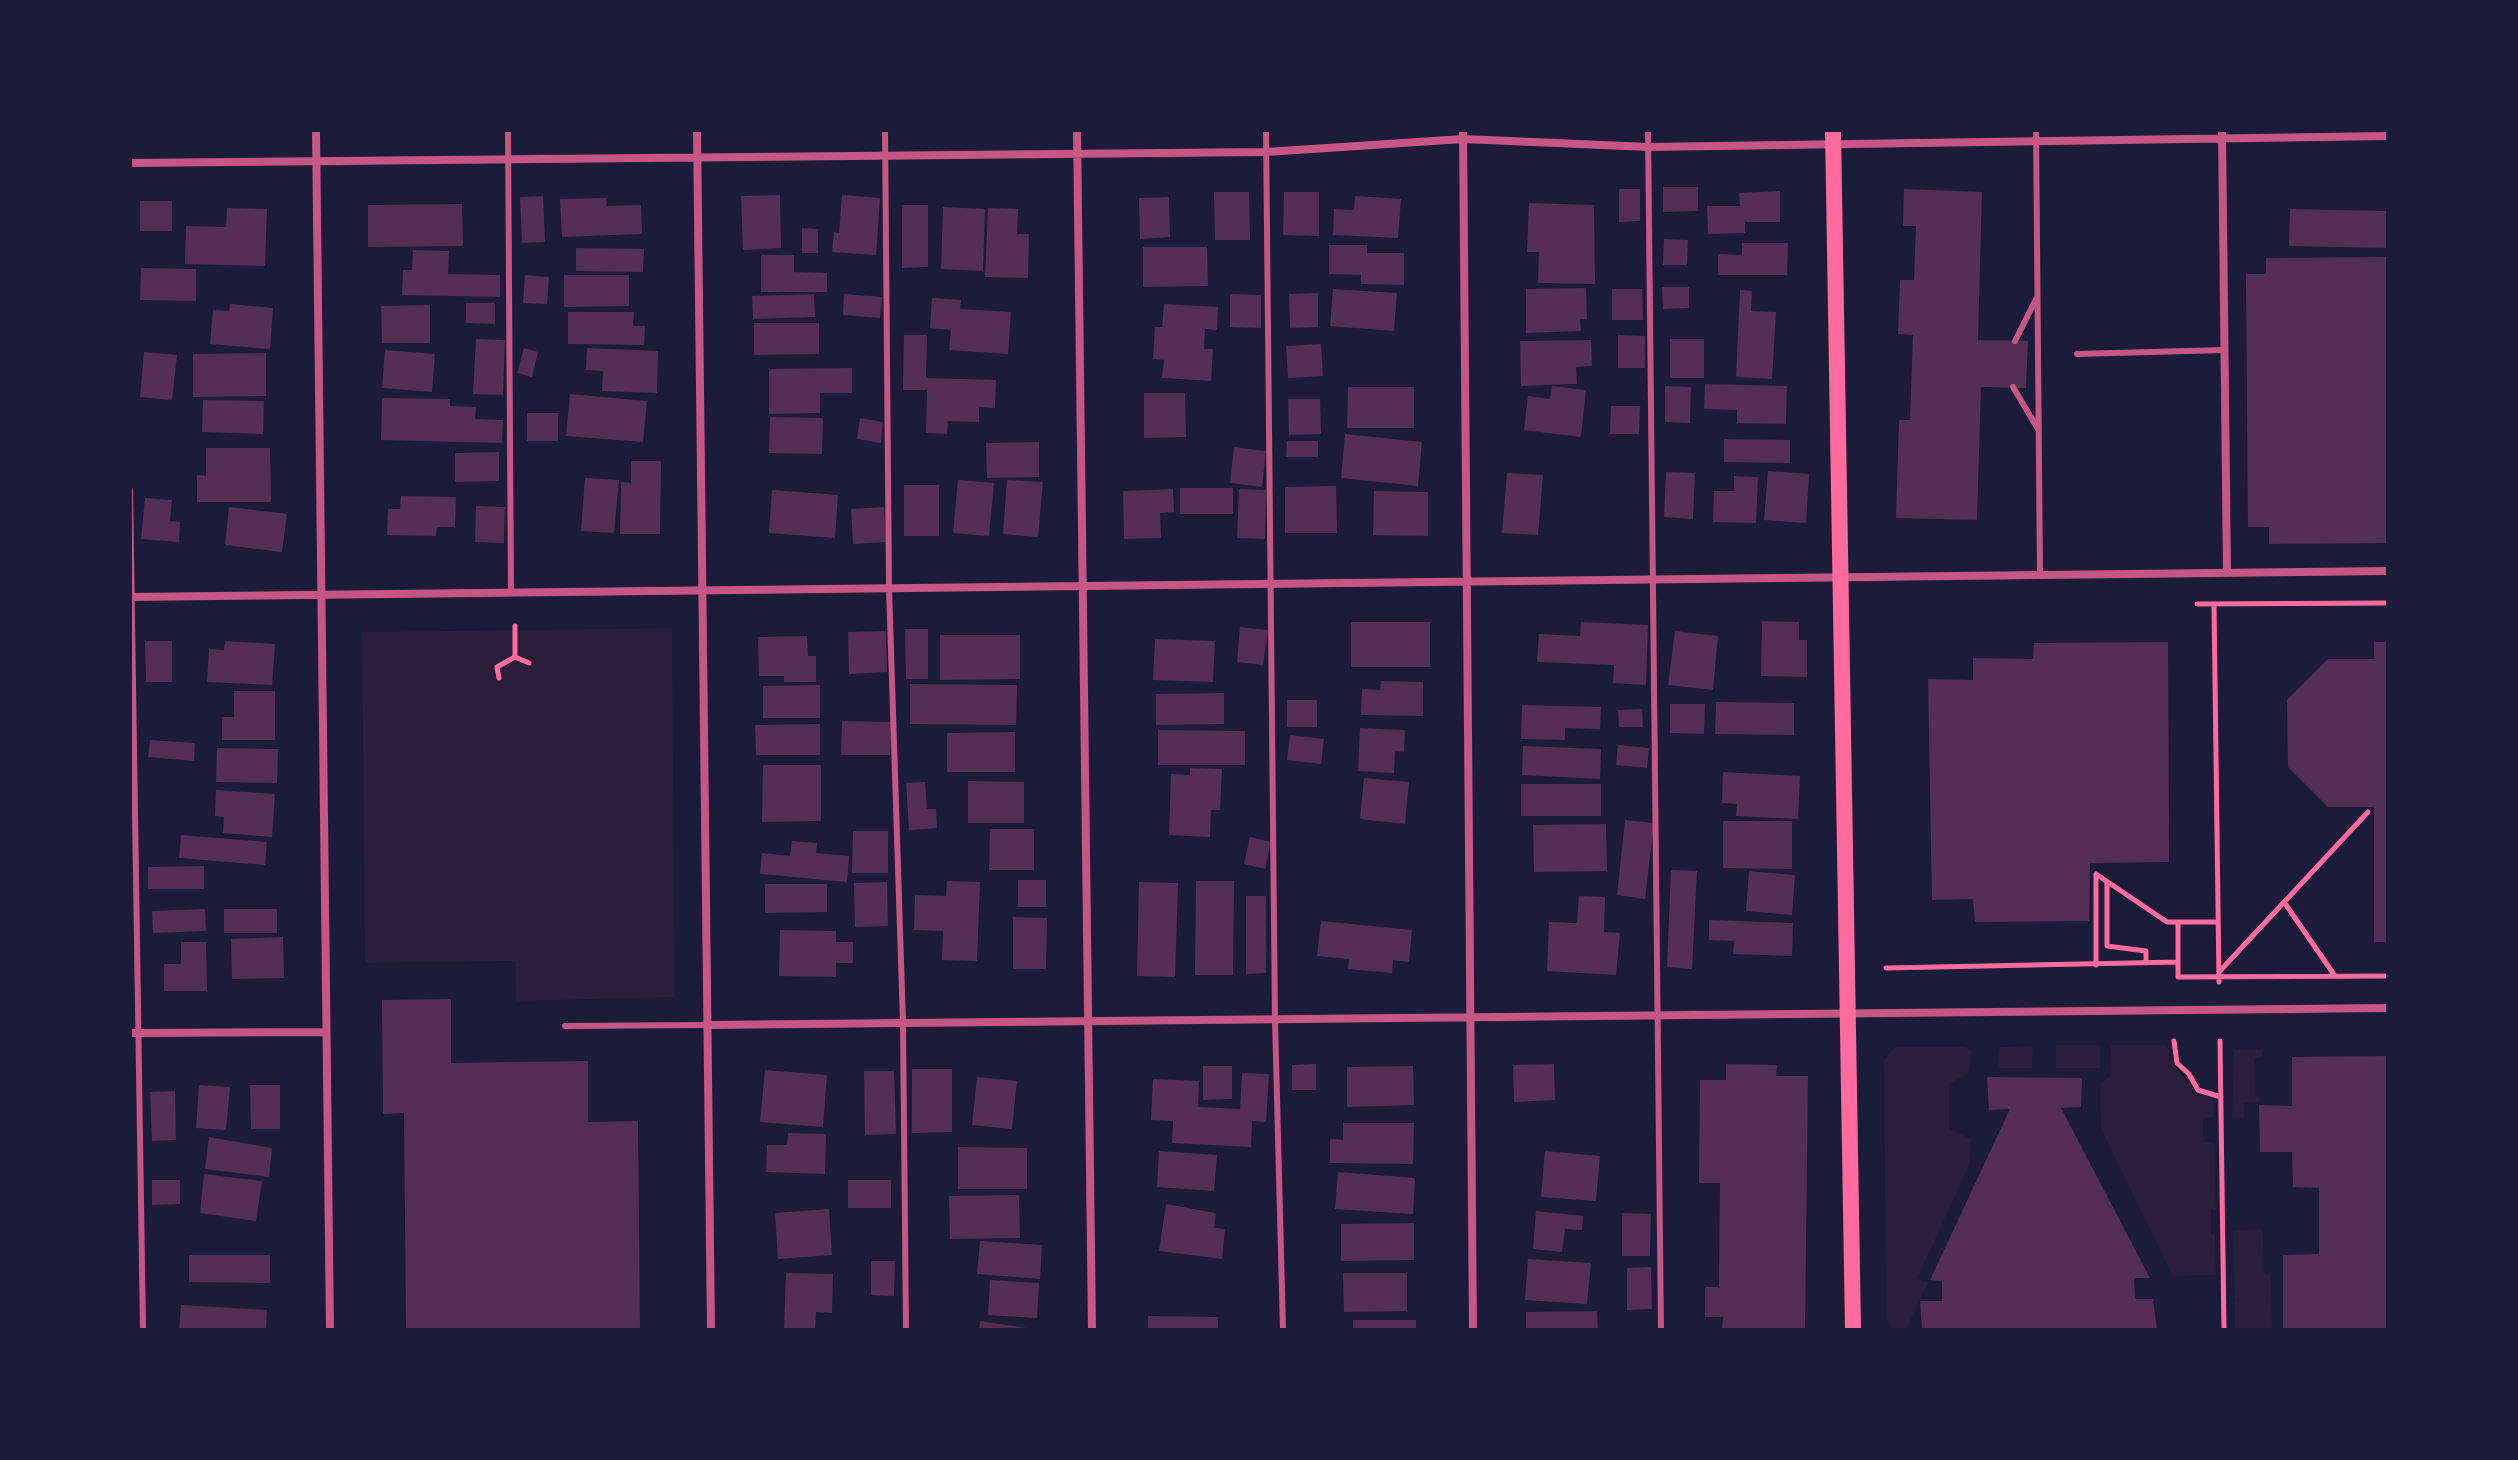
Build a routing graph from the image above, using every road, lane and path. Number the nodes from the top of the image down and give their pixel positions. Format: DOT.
graph roads {
  1 [pos="316,130"];
  2 [pos="508,130"];
  3 [pos="697,130"];
  4 [pos="885,130"];
  5 [pos="1077,130"];
  6 [pos="1266,130"];
  7 [pos="1648,130"];
  8 [pos="2036,130"];
  9 [pos="2222,134"];
  10 [pos="1463,135"];
  11 [pos="2388,136"];
  12 [pos="1833,137"];
  13 [pos="2036,141"];
  14 [pos="1649,147"];
  15 [pos="1266,152"];
  16 [pos="1077,154"];
  17 [pos="885,156"];
  18 [pos="697,159"];
  19 [pos="508,160"];
  20 [pos="317,161"];
  21 [pos="130,163"];
  22 [pos="2037,296"];
  23 [pos="2015,341"];
  24 [pos="2224,350"];
  25 [pos="2077,354"];
  26 [pos="2013,387"];
  27 [pos="2039,429"];
  28 [pos="130,490"];
  29 [pos="2388,571"];
  30 [pos="2227,572"];
  31 [pos="2040,574"];
  32 [pos="1839,576"];
  33 [pos="1653,579"];
  34 [pos="1466,582"];
  35 [pos="1270,583"];
  36 [pos="1082,586"];
  37 [pos="889,588"];
  38 [pos="703,591"];
  39 [pos="511,593"];
  40 [pos="322,596"];
  41 [pos="131,597"];
  42 [pos="2388,603"];
  43 [pos="2197,604"];
  44 [pos="2214,604"];
  45 [pos="515,626"];
  46 [pos="515,657"];
  47 [pos="529,663"];
  48 [pos="499,678"];
  49 [pos="2368,812"];
  50 [pos="2107,883"];
  51 [pos="2284,902"];
  52 [pos="2178,922"];
  53 [pos="2218,922"];
  54 [pos="2178,962"];
  55 [pos="2146,963"];
  56 [pos="2096,965"];
  57 [pos="1886,968"];
  58 [pos="2388,976"];
  59 [pos="2219,977"];
  60 [pos="2335,977"];
  61 [pos="2388,1008"];
  62 [pos="1849,1015"];
  63 [pos="1658,1017"];
  64 [pos="1468,1018"];
  65 [pos="1275,1020"];
  66 [pos="1088,1022"];
  67 [pos="903,1023"];
  68 [pos="706,1025"];
  69 [pos="565,1026"];
  70 [pos="325,1032"];
  71 [pos="135,1033"];
  72 [pos="2174,1041"];
  73 [pos="2220,1041"];
  74 [pos="2221,1097"];
  75 [pos="143,1330"];
  76 [pos="330,1330"];
  77 [pos="711,1330"];
  78 [pos="906,1330"];
  79 [pos="1092,1330"];
  80 [pos="1283,1330"];
  81 [pos="1473,1330"];
  82 [pos="1661,1330"];
  83 [pos="1853,1330"];
  84 [pos="2224,1330"];
  1 -- 20 [label="street"];
  2 -- 19 [label="lane"];
  3 -- 18 [label="street"];
  4 -- 17 [label="lane"];
  5 -- 16 [label="street"];
  6 -- 15 [label="lane"];
  7 -- 14 [label="lane"];
  8 -- 13 [label="lane"];
  9 -- 11 [label="street"];
  9 -- 13 [label="street"];
  9 -- 24 [label="street"];
  10 -- 14 [label="street"];
  10 -- 15 [label="street"];
  10 -- 34 [label="street"];
  12 -- 13 [label="street"];
  12 -- 14 [label="street"];
  12 -- 32 [label="main road"];
  13 -- 22 [label="lane"];
  14 -- 33 [label="lane"];
  15 -- 16 [label="street"];
  15 -- 35 [label="lane"];
  16 -- 17 [label="street"];
  16 -- 36 [label="street"];
  17 -- 18 [label="street"];
  17 -- 37 [label="lane"];
  18 -- 19 [label="street"];
  18 -- 38 [label="street"];
  19 -- 20 [label="street"];
  19 -- 39 [label="lane"];
  20 -- 21 [label="street"];
  20 -- 40 [label="street"];
  22 -- 23 [label="lane"];
  22 -- 27 [label="lane"];
  24 -- 25 [label="lane"];
  24 -- 30 [label="street"];
  26 -- 27 [label="lane"];
  27 -- 31 [label="lane"];
  28 -- 41 [label="lane"];
  29 -- 30 [label="street"];
  30 -- 31 [label="street"];
  31 -- 32 [label="street"];
  32 -- 33 [label="street"];
  32 -- 62 [label="main road"];
  33 -- 34 [label="street"];
  33 -- 63 [label="lane"];
  34 -- 35 [label="street"];
  34 -- 64 [label="street"];
  35 -- 36 [label="street"];
  35 -- 65 [label="lane"];
  36 -- 37 [label="street"];
  36 -- 66 [label="street"];
  37 -- 38 [label="street"];
  37 -- 67 [label="lane"];
  38 -- 39 [label="street"];
  38 -- 68 [label="street"];
  39 -- 40 [label="street"];
  40 -- 41 [label="street"];
  40 -- 70 [label="street"];
  41 -- 71 [label="lane"];
  42 -- 44 [label="path"];
  43 -- 44 [label="path"];
  44 -- 53 [label="path"];
  45 -- 46 [label="path"];
  46 -- 47 [label="path"];
  46 -- 48 [label="path"];
  49 -- 51 [label="path"];
  50 -- 52 [label="path"];
  50 -- 55 [label="path"];
  50 -- 56 [label="path"];
  51 -- 59 [label="path"];
  51 -- 60 [label="path"];
  52 -- 53 [label="path"];
  52 -- 54 [label="path"];
  53 -- 59 [label="path"];
  54 -- 55 [label="path"];
  54 -- 59 [label="path"];
  55 -- 56 [label="path"];
  56 -- 57 [label="path"];
  58 -- 60 [label="path"];
  59 -- 60 [label="path"];
  61 -- 62 [label="street"];
  62 -- 63 [label="street"];
  62 -- 83 [label="main road"];
  63 -- 64 [label="street"];
  63 -- 82 [label="lane"];
  64 -- 65 [label="street"];
  64 -- 81 [label="street"];
  65 -- 66 [label="street"];
  65 -- 80 [label="lane"];
  66 -- 67 [label="street"];
  66 -- 79 [label="street"];
  67 -- 68 [label="street"];
  67 -- 78 [label="lane"];
  68 -- 69 [label="lane"];
  68 -- 77 [label="street"];
  70 -- 71 [label="street"];
  70 -- 76 [label="street"];
  71 -- 75 [label="lane"];
  72 -- 74 [label="path"];
  73 -- 74 [label="path"];
  74 -- 84 [label="path"];
}
